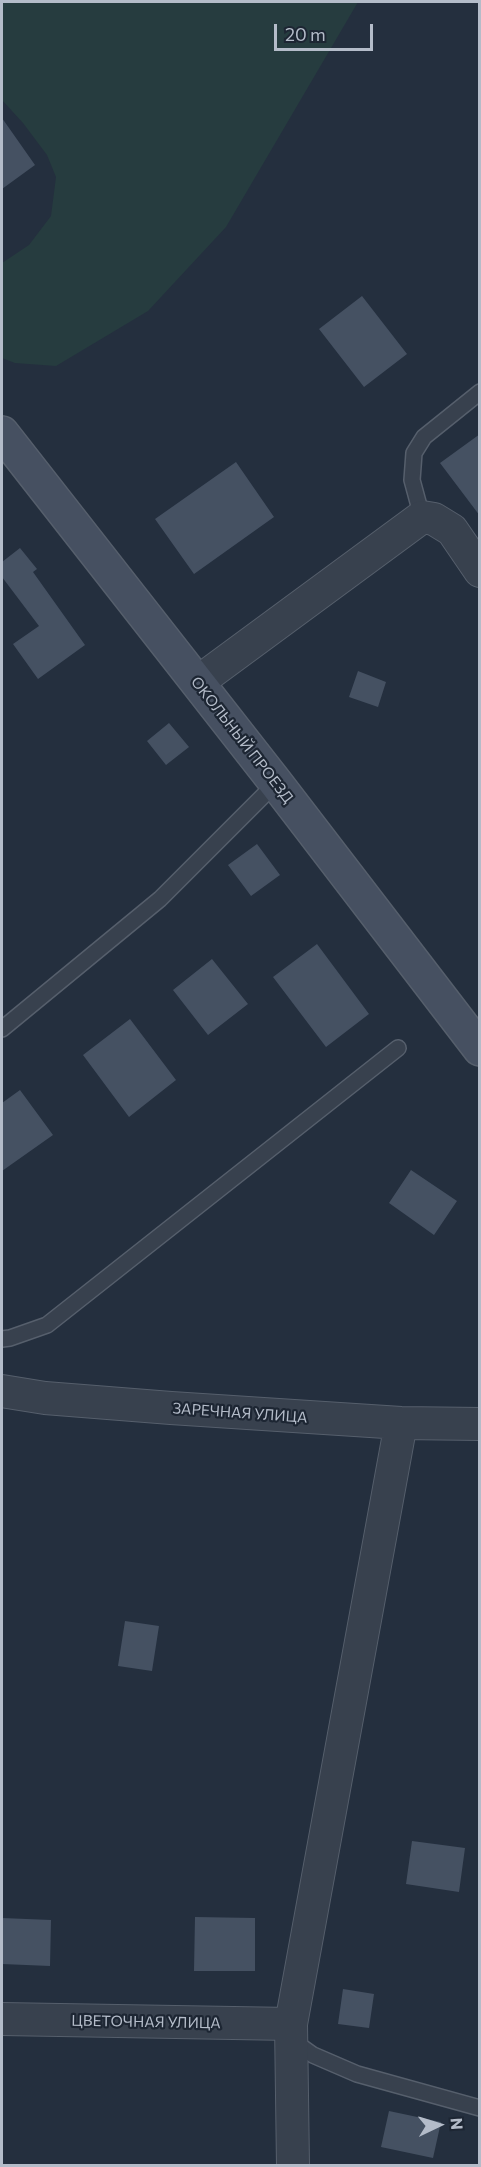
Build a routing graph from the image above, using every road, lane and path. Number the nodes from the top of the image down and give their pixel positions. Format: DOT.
graph roads {
  1 [pos="480,392"];
  2 [pos="2,433"];
  3 [pos="422,517"];
  4 [pos="480,571"];
  5 [pos="198,682"];
  6 [pos="276,783"];
  7 [pos="2,1029"];
  8 [pos="398,1048"];
  9 [pos="480,1049"];
  10 [pos="2,1339"];
  11 [pos="2,1391"];
  12 [pos="401,1423"];
  13 [pos="480,1424"];
  14 [pos="2,2019"];
  15 [pos="291,2032"];
  16 [pos="480,2108"];
  17 [pos="293,2166"];
  1 -- 3 [label="lane"];
  2 -- 5 [label="street, ОКОЛЬНЫЙ ПРОЕЗД"];
  3 -- 4 [label="street"];
  3 -- 5 [label="street"];
  5 -- 6 [label="street, ОКОЛЬНЫЙ ПРОЕЗД"];
  6 -- 7 [label="lane"];
  6 -- 9 [label="street, ОКОЛЬНЫЙ ПРОЕЗД"];
  8 -- 10 [label="lane"];
  11 -- 12 [label="street, ЗАРЕЧНАЯ УЛИЦА"];
  12 -- 13 [label="street, ЗАРЕЧНАЯ УЛИЦА"];
  12 -- 15 [label="street"];
  14 -- 15 [label="street, ЦВЕТОЧНАЯ УЛИЦА"];
  15 -- 16 [label="lane"];
  15 -- 17 [label="street"];
}
